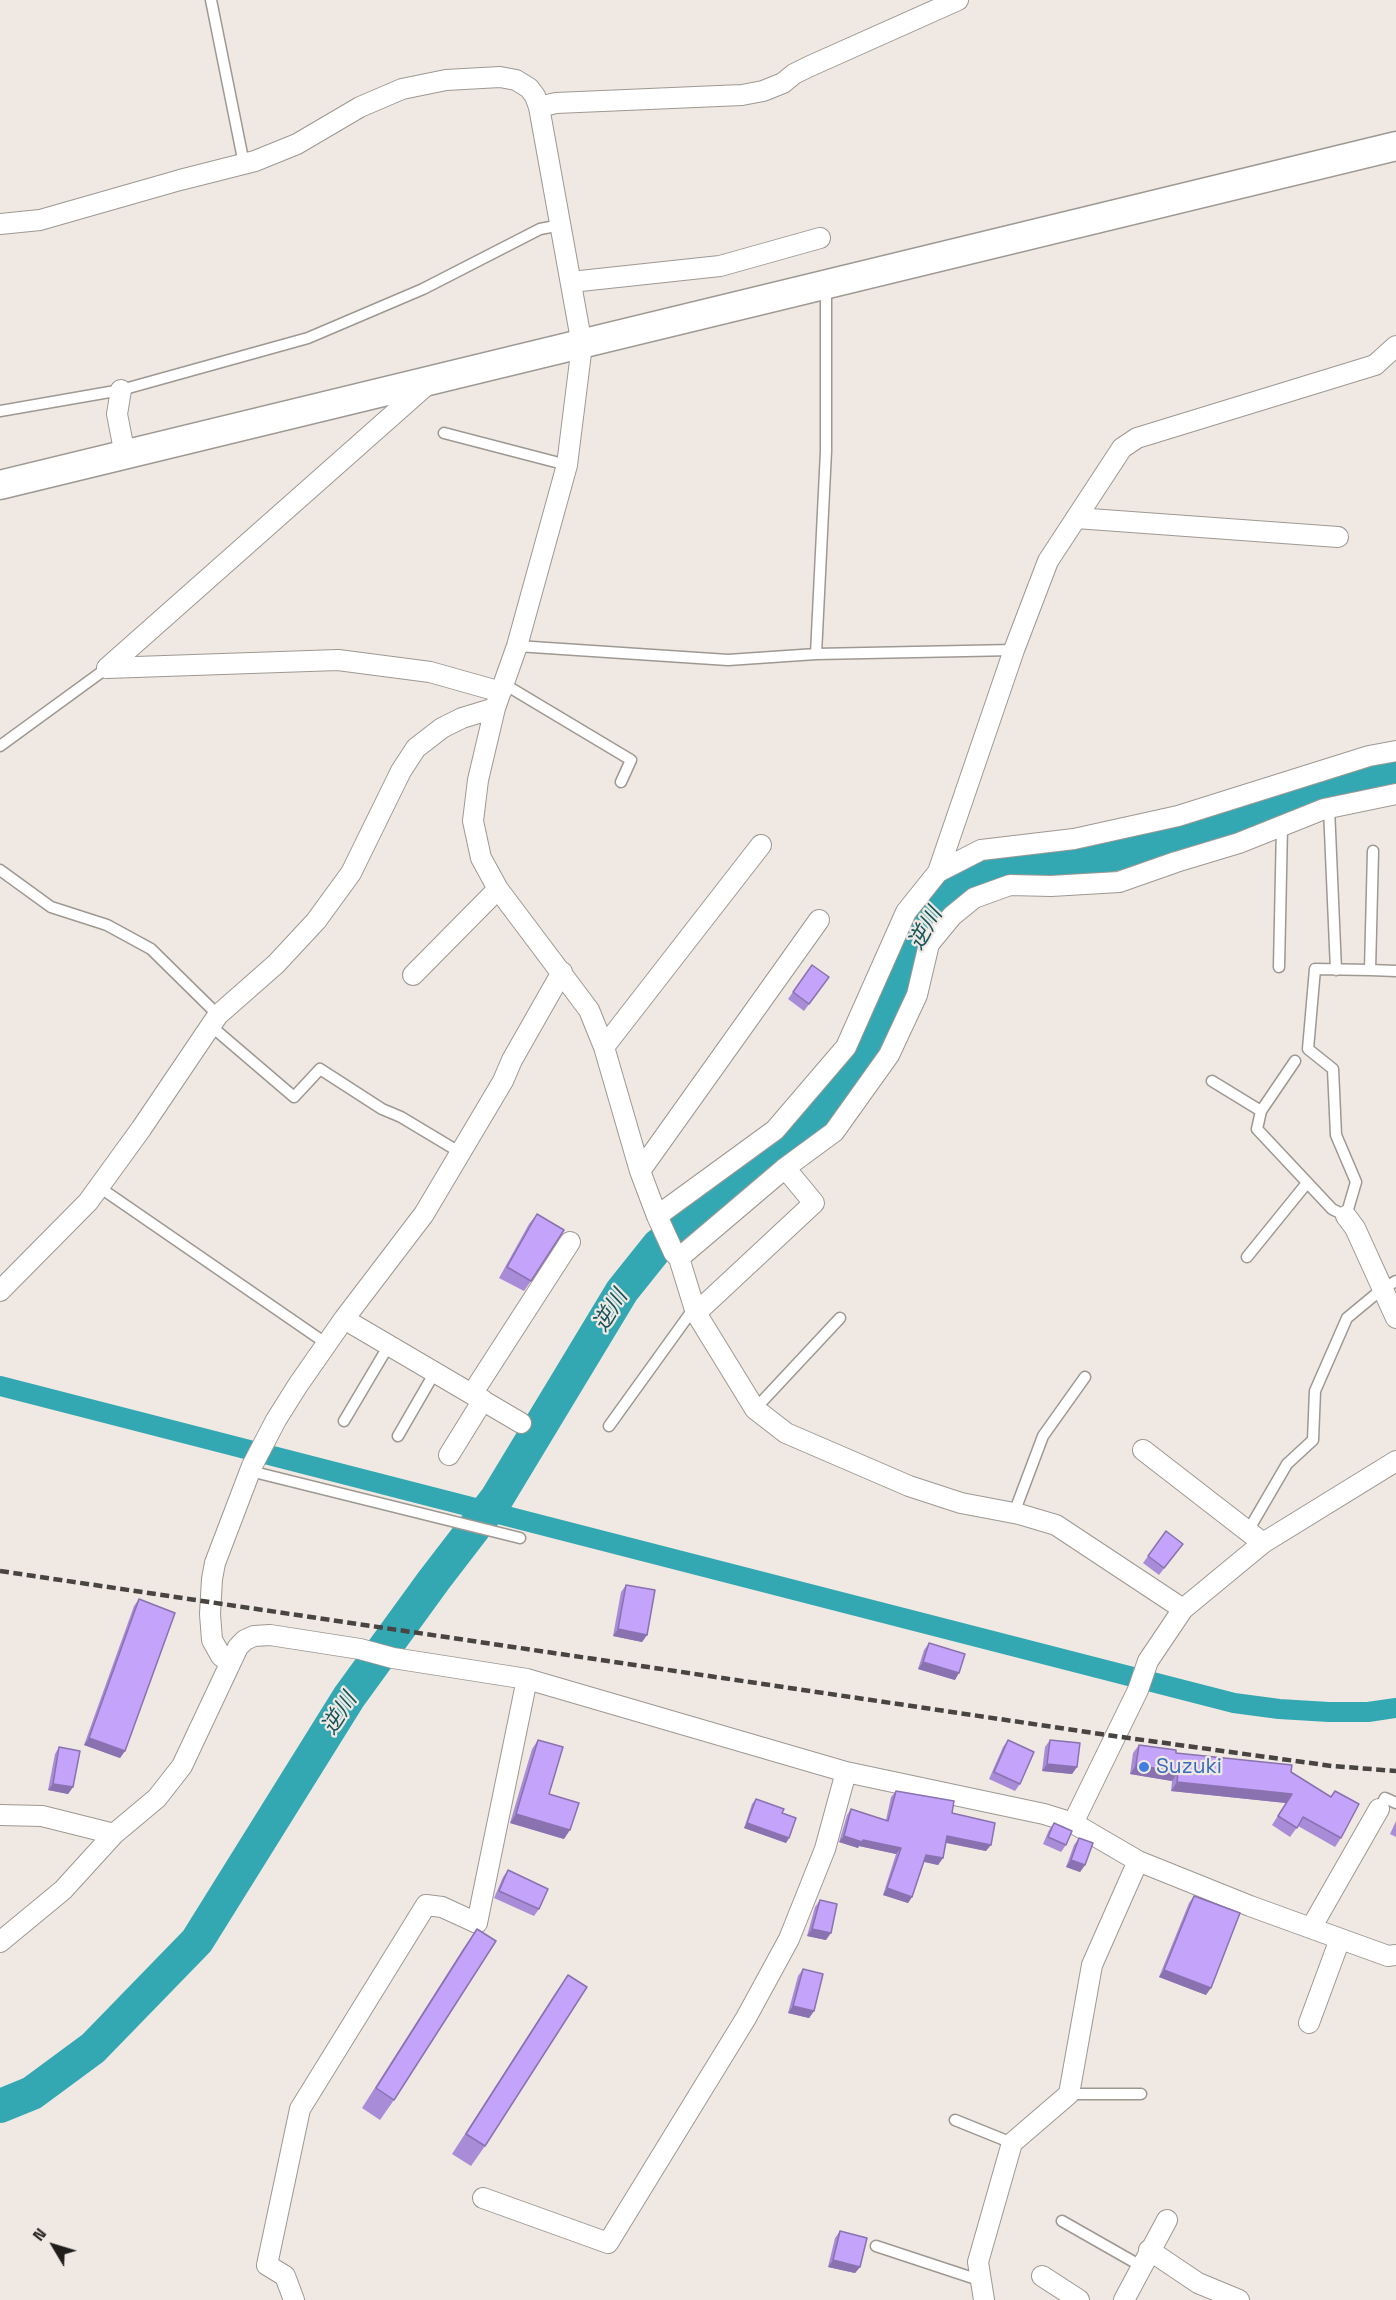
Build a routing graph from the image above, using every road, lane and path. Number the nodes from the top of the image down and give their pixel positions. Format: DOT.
graph roads {
  1 [pos="211,0"];
  2 [pos="958,0"];
  3 [pos="539,107"];
  4 [pos="1396,146"];
  5 [pos="244,164"];
  6 [pos="0,224"];
  7 [pos="561,225"];
  8 [pos="820,238"];
  9 [pos="571,282"];
  10 [pos="826,286"];
  11 [pos="582,345"];
  12 [pos="1396,346"];
  13 [pos="433,379"];
  14 [pos="121,390"];
  15 [pos="0,411"];
  16 [pos="444,433"];
  17 [pos="125,455"];
  18 [pos="567,465"];
  19 [pos="0,485"];
  20 [pos="1076,518"];
  21 [pos="1338,537"];
  22 [pos="517,646"];
  23 [pos="1014,650"];
  24 [pos="816,654"];
  25 [pos="107,668"];
  26 [pos="500,695"];
  27 [pos="0,746"];
  28 [pos="1396,751"];
  29 [pos="621,782"];
  30 [pos="1396,794"];
  31 [pos="1329,808"];
  32 [pos="1282,826"];
  33 [pos="761,845"];
  34 [pos="1373,851"];
  35 [pos="0,870"];
  36 [pos="938,872"];
  37 [pos="498,889"];
  38 [pos="819,920"];
  39 [pos="1279,967"];
  40 [pos="1336,970"];
  41 [pos="1370,970"];
  42 [pos="1396,971"];
  43 [pos="561,972"];
  44 [pos="413,975"];
  45 [pos="214,1020"];
  46 [pos="604,1047"];
  47 [pos="1295,1061"];
  48 [pos="1212,1081"];
  49 [pos="1261,1111"];
  50 [pos="461,1153"];
  51 [pos="785,1168"];
  52 [pos="640,1171"];
  53 [pos="1307,1183"];
  54 [pos="99,1187"];
  55 [pos="1346,1216"];
  56 [pos="660,1223"];
  57 [pos="570,1242"];
  58 [pos="676,1255"];
  59 [pos="1247,1257"];
  60 [pos="1389,1285"];
  61 [pos="0,1291"];
  62 [pos="695,1311"];
  63 [pos="840,1318"];
  64 [pos="1396,1318"];
  65 [pos="344,1319"];
  66 [pos="327,1344"];
  67 [pos="389,1345"];
  68 [pos="435,1372"];
  69 [pos="1084,1377"];
  70 [pos="477,1397"];
  71 [pos="755,1409"];
  72 [pos="344,1421"];
  73 [pos="521,1423"];
  74 [pos="609,1426"];
  75 [pos="398,1436"];
  76 [pos="1143,1450"];
  77 [pos="448,1455"];
  78 [pos="1396,1461"];
  79 [pos="251,1468"];
  80 [pos="1014,1513"];
  81 [pos="1256,1537"];
  82 [pos="520,1539"];
  83 [pos="1183,1609"];
  84 [pos="229,1662"];
  85 [pos="527,1679"];
  86 [pos="846,1772"];
  87 [pos="1388,1806"];
  88 [pos="0,1815"];
  89 [pos="1072,1823"];
  90 [pos="114,1834"];
  91 [pos="1138,1861"];
  92 [pos="1311,1928"];
  93 [pos="1340,1939"];
  94 [pos="0,1942"];
  95 [pos="1396,1955"];
  96 [pos="1309,2023"];
  97 [pos="1069,2094"];
  98 [pos="1141,2094"];
  99 [pos="955,2120"];
  100 [pos="1012,2143"];
  101 [pos="483,2198"];
  102 [pos="1167,2220"];
  103 [pos="1062,2221"];
  104 [pos="876,2246"];
  105 [pos="1145,2258"];
  106 [pos="1042,2276"];
  107 [pos="983,2291"];
  108 [pos="294,2300"];
  109 [pos="1079,2300"];
  110 [pos="1124,2300"];
  111 [pos="1239,2300"];
  1 -- 5 [label="lane"];
  2 -- 3 [label="street"];
  3 -- 5 [label="street"];
  3 -- 7 [label="street"];
  4 -- 10 [label="street"];
  5 -- 6 [label="street"];
  7 -- 9 [label="street"];
  7 -- 14 [label="lane"];
  8 -- 9 [label="street"];
  9 -- 11 [label="street"];
  10 -- 11 [label="street"];
  10 -- 24 [label="lane"];
  11 -- 13 [label="street"];
  11 -- 18 [label="street"];
  12 -- 20 [label="street"];
  13 -- 17 [label="street"];
  13 -- 25 [label="street"];
  14 -- 15 [label="lane"];
  14 -- 17 [label="street"];
  16 -- 18 [label="lane"];
  17 -- 19 [label="street"];
  18 -- 22 [label="street"];
  20 -- 21 [label="street"];
  20 -- 23 [label="street"];
  22 -- 24 [label="lane"];
  22 -- 26 [label="street"];
  23 -- 24 [label="lane"];
  23 -- 36 [label="street"];
  25 -- 26 [label="street"];
  25 -- 27 [label="lane"];
  26 -- 29 [label="lane"];
  26 -- 37 [label="street"];
  26 -- 45 [label="street"];
  28 -- 36 [label="street"];
  30 -- 31 [label="street"];
  31 -- 32 [label="street"];
  31 -- 40 [label="lane"];
  32 -- 39 [label="lane"];
  32 -- 51 [label="street"];
  33 -- 46 [label="street"];
  34 -- 41 [label="lane"];
  35 -- 45 [label="lane"];
  36 -- 56 [label="street"];
  37 -- 43 [label="street"];
  37 -- 44 [label="street"];
  38 -- 52 [label="street"];
  40 -- 41 [label="lane"];
  40 -- 55 [label="lane"];
  41 -- 42 [label="lane"];
  43 -- 46 [label="street"];
  43 -- 50 [label="street"];
  45 -- 50 [label="lane"];
  45 -- 54 [label="street"];
  46 -- 52 [label="street"];
  47 -- 49 [label="lane"];
  48 -- 49 [label="lane"];
  49 -- 53 [label="lane"];
  50 -- 65 [label="street"];
  51 -- 58 [label="street"];
  51 -- 62 [label="street"];
  52 -- 56 [label="street"];
  53 -- 55 [label="lane"];
  53 -- 59 [label="lane"];
  54 -- 61 [label="street"];
  54 -- 66 [label="lane"];
  55 -- 60 [label="street"];
  56 -- 58 [label="street"];
  57 -- 70 [label="street"];
  58 -- 62 [label="street"];
  60 -- 64 [label="street"];
  60 -- 81 [label="lane"];
  62 -- 71 [label="street"];
  62 -- 74 [label="lane"];
  63 -- 71 [label="lane"];
  65 -- 66 [label="street"];
  65 -- 67 [label="street"];
  66 -- 79 [label="street"];
  67 -- 68 [label="street"];
  67 -- 72 [label="lane"];
  68 -- 70 [label="street"];
  68 -- 75 [label="lane"];
  69 -- 80 [label="lane"];
  70 -- 73 [label="street"];
  70 -- 77 [label="street"];
  71 -- 80 [label="street"];
  76 -- 81 [label="street"];
  78 -- 81 [label="street"];
  79 -- 82 [label="lane"];
  79 -- 84 [label="street"];
  80 -- 83 [label="street"];
  81 -- 83 [label="street"];
  83 -- 89 [label="street"];
  84 -- 85 [label="street"];
  84 -- 90 [label="street"];
  85 -- 86 [label="street"];
  85 -- 108 [label="street"];
  86 -- 89 [label="street"];
  86 -- 101 [label="street"];
  87 -- 92 [label="street"];
  88 -- 90 [label="street"];
  89 -- 91 [label="street"];
  90 -- 94 [label="street"];
  91 -- 92 [label="street"];
  91 -- 97 [label="street"];
  92 -- 93 [label="street"];
  93 -- 95 [label="street"];
  93 -- 96 [label="street"];
  97 -- 98 [label="lane"];
  97 -- 100 [label="street"];
  99 -- 100 [label="lane"];
  100 -- 107 [label="street"];
  102 -- 105 [label="street"];
  103 -- 105 [label="lane"];
  104 -- 107 [label="lane"];
  105 -- 110 [label="street"];
  105 -- 111 [label="street"];
  106 -- 109 [label="street"];
}
